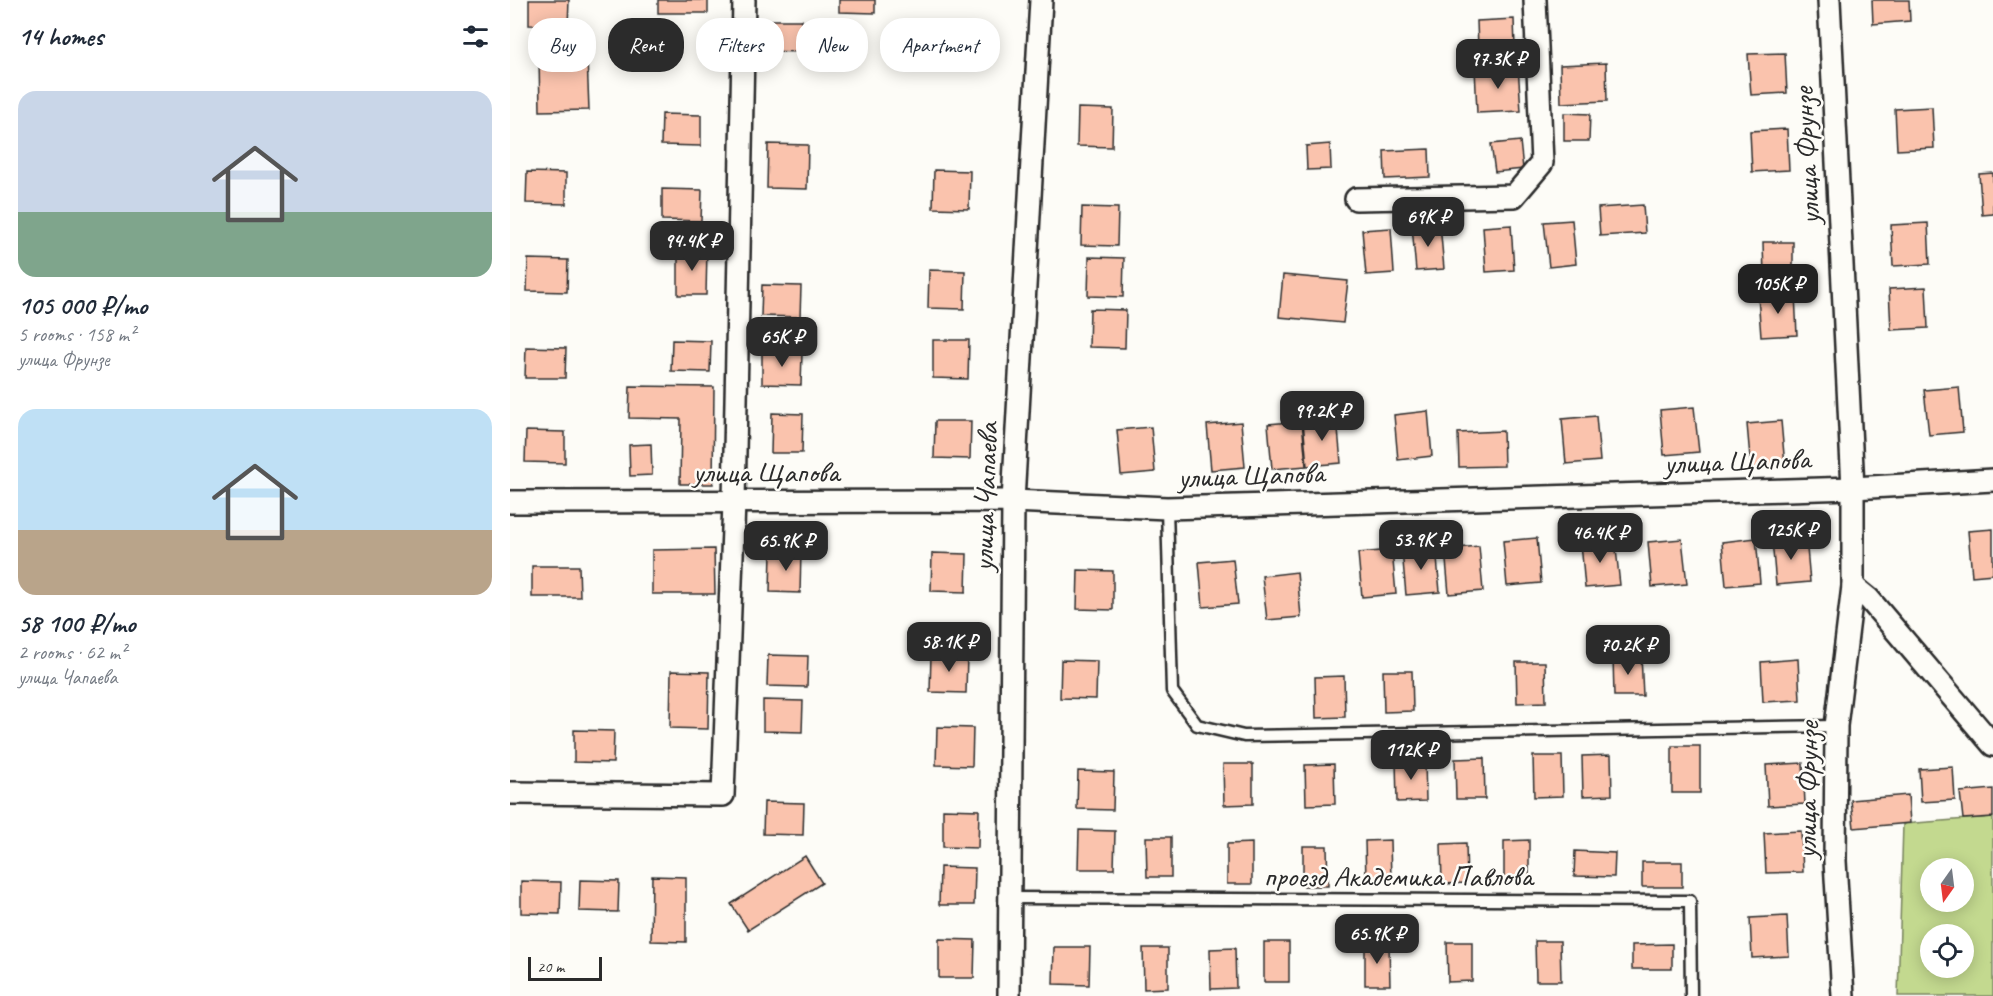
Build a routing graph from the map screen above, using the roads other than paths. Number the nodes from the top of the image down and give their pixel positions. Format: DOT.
graph roads {
  1 [pos="744,0"];
  2 [pos="1041,0"];
  3 [pos="1535,0"];
  4 [pos="1828,0"];
  5 [pos="1356,199"];
  6 [pos="1993,480"];
  7 [pos="1853,488"];
  8 [pos="1013,501"];
  9 [pos="510,502"];
  10 [pos="734,502"];
  11 [pos="1167,508"];
  12 [pos="1853,586"];
  13 [pos="1836,726"];
  14 [pos="1993,745"];
  15 [pos="510,793"];
  16 [pos="1010,898"];
  17 [pos="1009,996"];
  18 [pos="1691,996"];
  19 [pos="1843,996"];
  1 -- 10 [label="street"];
  2 -- 8 [label="street, улица Чапаева"];
  3 -- 5 [label="street"];
  4 -- 7 [label="street, улица Фрунзе"];
  6 -- 7 [label="street, улица Щапова"];
  7 -- 11 [label="street, улица Щапова"];
  7 -- 12 [label="street, улица Фрунзе"];
  8 -- 10 [label="street, улица Щапова"];
  8 -- 11 [label="street, улица Щапова"];
  8 -- 16 [label="street, улица Чапаева"];
  9 -- 10 [label="street, улица Щапова"];
  10 -- 15 [label="street"];
  11 -- 13 [label="lane"];
  12 -- 13 [label="street, улица Фрунзе"];
  12 -- 14 [label="street"];
  13 -- 19 [label="street, улица Фрунзе"];
  16 -- 17 [label="street, улица Чапаева"];
  16 -- 18 [label="lane, проезд Академика Павлова"];
}
